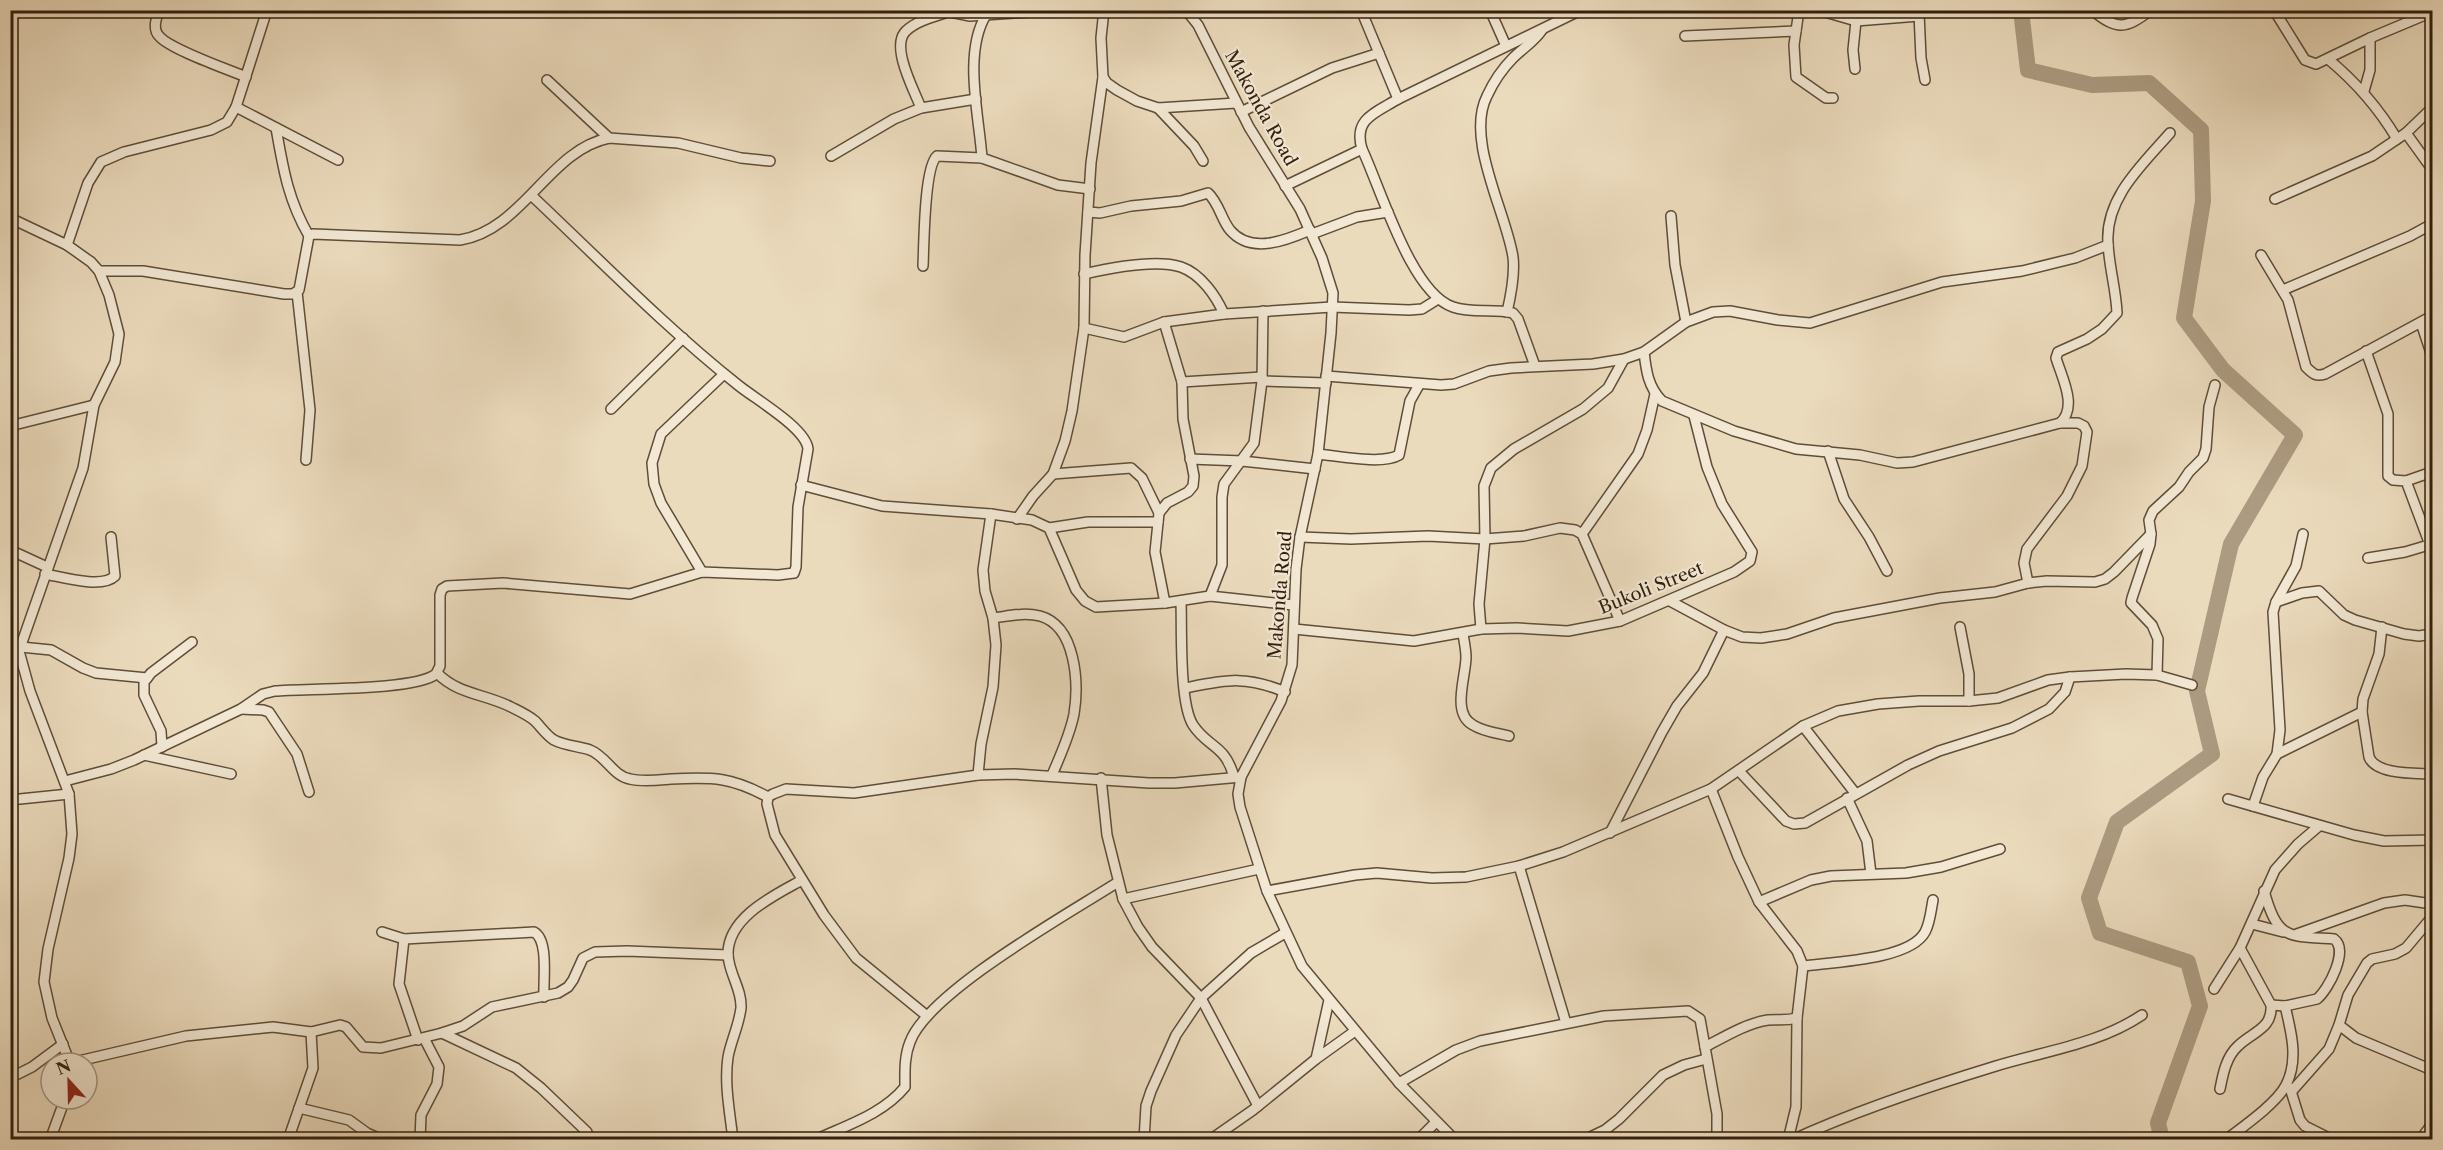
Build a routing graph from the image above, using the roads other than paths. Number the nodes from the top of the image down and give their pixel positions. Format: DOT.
graph roads {
  1 [pos="159,10"];
  2 [pos="267,10"];
  3 [pos="1060,10"];
  4 [pos="1104,10"];
  5 [pos="1186,10"];
  6 [pos="1361,10"];
  7 [pos="1490,10"];
  8 [pos="1581,10"];
  9 [pos="1799,10"];
  10 [pos="1818,10"];
  11 [pos="2092,10"];
  12 [pos="2151,10"];
  13 [pos="2274,10"];
  14 [pos="943,12"];
  15 [pos="2433,12"];
  16 [pos="1919,14"];
  17 [pos="986,15"];
  18 [pos="1856,21"];
  19 [pos="1544,28"];
  20 [pos="1796,31"];
  21 [pos="1685,36"];
  22 [pos="2370,38"];
  23 [pos="1506,46"];
  24 [pos="1379,52"];
  25 [pos="2328,59"];
  26 [pos="1855,69"];
  27 [pos="246,77"];
  28 [pos="1103,77"];
  29 [pos="547,80"];
  30 [pos="1925,80"];
  31 [pos="2364,91"];
  32 [pos="1833,98"];
  33 [pos="976,99"];
  34 [pos="1398,99"];
  35 [pos="1236,103"];
  36 [pos="236,107"];
  37 [pos="921,108"];
  38 [pos="1158,108"];
  39 [pos="2433,108"];
  40 [pos="1241,112"];
  41 [pos="276,128"];
  42 [pos="2170,133"];
  43 [pos="2406,133"];
  44 [pos="609,138"];
  45 [pos="2397,139"];
  46 [pos="1362,149"];
  47 [pos="831,156"];
  48 [pos="982,158"];
  49 [pos="338,160"];
  50 [pos="770,161"];
  51 [pos="1203,161"];
  52 [pos="2433,169"];
  53 [pos="1285,186"];
  54 [pos="1090,189"];
  55 [pos="531,195"];
  56 [pos="2275,199"];
  57 [pos="1088,212"];
  58 [pos="1389,212"];
  59 [pos="1671,216"];
  60 [pos="10,218"];
  61 [pos="2433,224"];
  62 [pos="1311,232"];
  63 [pos="309,236"];
  64 [pos="67,245"];
  65 [pos="2108,245"];
  66 [pos="2261,255"];
  67 [pos="923,266"];
  68 [pos="99,271"];
  69 [pos="1084,274"];
  70 [pos="2283,290"];
  71 [pos="297,292"];
  72 [pos="1438,299"];
  73 [pos="1332,307"];
  74 [pos="1263,311"];
  75 [pos="1507,312"];
  76 [pos="1224,314"];
  77 [pos="2433,316"];
  78 [pos="1164,322"];
  79 [pos="1686,322"];
  80 [pos="2421,323"];
  81 [pos="1084,328"];
  82 [pos="683,338"];
  83 [pos="2366,351"];
  84 [pos="1644,352"];
  85 [pos="2433,356"];
  86 [pos="1624,359"];
  87 [pos="1535,366"];
  88 [pos="724,374"];
  89 [pos="1262,379"];
  90 [pos="1326,380"];
  91 [pos="1182,382"];
  92 [pos="1419,385"];
  93 [pos="2215,385"];
  94 [pos="1655,394"];
  95 [pos="94,405"];
  96 [pos="611,409"];
  97 [pos="1694,416"];
  98 [pos="2060,423"];
  99 [pos="10,426"];
  100 [pos="1828,451"];
  101 [pos="1318,454"];
  102 [pos="1190,459"];
  103 [pos="306,460"];
  104 [pos="1242,461"];
  105 [pos="1315,469"];
  106 [pos="2433,472"];
  107 [pos="1053,474"];
  108 [pos="2406,481"];
  109 [pos="801,485"];
  110 [pos="991,514"];
  111 [pos="1159,517"];
  112 [pos="1017,519"];
  113 [pos="1049,528"];
  114 [pos="1581,534"];
  115 [pos="2151,534"];
  116 [pos="2303,534"];
  117 [pos="111,537"];
  118 [pos="1300,537"];
  119 [pos="1485,539"];
  120 [pos="2431,544"];
  121 [pos="10,550"];
  122 [pos="2368,558"];
  123 [pos="46,571"];
  124 [pos="1887,571"];
  125 [pos="702,572"];
  126 [pos="2028,583"];
  127 [pos="1210,596"];
  128 [pos="1181,601"];
  129 [pos="1670,601"];
  130 [pos="2276,602"];
  131 [pos="1165,603"];
  132 [pos="1293,605"];
  133 [pos="993,618"];
  134 [pos="1620,621"];
  135 [pos="1960,627"];
  136 [pos="2382,627"];
  137 [pos="1294,629"];
  138 [pos="1481,629"];
  139 [pos="1724,630"];
  140 [pos="1463,634"];
  141 [pos="2433,634"];
  142 [pos="192,642"];
  143 [pos="17,650"];
  144 [pos="437,673"];
  145 [pos="2157,675"];
  146 [pos="2070,677"];
  147 [pos="147,678"];
  148 [pos="2192,685"];
  149 [pos="1185,688"];
  150 [pos="1285,692"];
  151 [pos="1969,701"];
  152 [pos="241,709"];
  153 [pos="2362,712"];
  154 [pos="1803,726"];
  155 [pos="1509,736"];
  156 [pos="162,747"];
  157 [pos="2277,754"];
  158 [pos="144,755"];
  159 [pos="1739,771"];
  160 [pos="231,774"];
  161 [pos="2433,774"];
  162 [pos="978,775"];
  163 [pos="1052,775"];
  164 [pos="1237,777"];
  165 [pos="1101,778"];
  166 [pos="65,781"];
  167 [pos="1711,789"];
  168 [pos="309,792"];
  169 [pos="69,794"];
  170 [pos="1851,796"];
  171 [pos="768,797"];
  172 [pos="2228,799"];
  173 [pos="10,800"];
  174 [pos="2253,806"];
  175 [pos="2319,826"];
  176 [pos="1610,833"];
  177 [pos="2433,840"];
  178 [pos="2001,849"];
  179 [pos="1519,866"];
  180 [pos="1259,869"];
  181 [pos="1871,874"];
  182 [pos="802,880"];
  183 [pos="1118,882"];
  184 [pos="1267,891"];
  185 [pos="2264,891"];
  186 [pos="1123,899"];
  187 [pos="1933,900"];
  188 [pos="1759,902"];
  189 [pos="2433,904"];
  190 [pos="2433,917"];
  191 [pos="2252,924"];
  192 [pos="382,933"];
  193 [pos="1285,933"];
  194 [pos="2288,934"];
  195 [pos="404,939"];
  196 [pos="2240,948"];
  197 [pos="728,955"];
  198 [pos="1803,966"];
  199 [pos="2214,989"];
  200 [pos="544,997"];
  201 [pos="1201,998"];
  202 [pos="1329,1000"];
  203 [pos="2271,1005"];
  204 [pos="2285,1006"];
  205 [pos="2142,1015"];
  206 [pos="927,1016"];
  207 [pos="1797,1018"];
  208 [pos="1566,1023"];
  209 [pos="2339,1025"];
  210 [pos="1355,1031"];
  211 [pos="311,1032"];
  212 [pos="442,1033"];
  213 [pos="421,1039"];
  214 [pos="63,1044"];
  215 [pos="1705,1047"];
  216 [pos="66,1051"];
  217 [pos="99,1056"];
  218 [pos="1316,1059"];
  219 [pos="1706,1059"];
  220 [pos="2433,1070"];
  221 [pos="10,1078"];
  222 [pos="1399,1083"];
  223 [pos="2289,1088"];
  224 [pos="2220,1089"];
  225 [pos="1258,1106"];
  226 [pos="299,1108"];
  227 [pos="61,1111"];
  228 [pos="1436,1122"];
  229 [pos="2433,1124"];
  230 [pos="587,1132"];
  231 [pos="2227,1139"];
  232 [pos="50,1140"];
  233 [pos="288,1140"];
  234 [pos="383,1140"];
  235 [pos="420,1140"];
  236 [pos="733,1140"];
  237 [pos="815,1140"];
  238 [pos="1144,1140"];
  239 [pos="1210,1140"];
  240 [pos="1418,1140"];
  241 [pos="1455,1140"];
  242 [pos="1584,1140"];
  243 [pos="1717,1140"];
  244 [pos="1790,1140"];
  245 [pos="2333,1140"];
  246 [pos="2420,1140"];
  1 -- 27 [label="street"];
  2 -- 27 [label="street"];
  3 -- 17 [label="street"];
  4 -- 28 [label="street"];
  5 -- 35 [label="street, Makonda Road"];
  6 -- 24 [label="street"];
  7 -- 23 [label="street"];
  8 -- 19 [label="street"];
  9 -- 20 [label="street"];
  10 -- 18 [label="street"];
  11 -- 12 [label="street"];
  13 -- 25 [label="street"];
  14 -- 17 [label="street"];
  14 -- 37 [label="street"];
  15 -- 22 [label="street"];
  16 -- 18 [label="street"];
  16 -- 30 [label="street"];
  17 -- 33 [label="street"];
  18 -- 26 [label="street"];
  19 -- 23 [label="street"];
  19 -- 75 [label="street"];
  20 -- 21 [label="street"];
  20 -- 32 [label="street"];
  22 -- 25 [label="street"];
  22 -- 31 [label="street"];
  23 -- 34 [label="street"];
  24 -- 34 [label="street"];
  24 -- 40 [label="street"];
  25 -- 31 [label="street"];
  27 -- 36 [label="street"];
  28 -- 38 [label="street"];
  28 -- 54 [label="street"];
  29 -- 44 [label="street"];
  31 -- 45 [label="street"];
  33 -- 37 [label="street"];
  33 -- 48 [label="street"];
  34 -- 46 [label="street"];
  35 -- 38 [label="street"];
  35 -- 40 [label="street, Makonda Road"];
  36 -- 41 [label="street"];
  36 -- 64 [label="street"];
  37 -- 47 [label="street"];
  38 -- 51 [label="street"];
  39 -- 43 [label="street"];
  40 -- 53 [label="street, Makonda Road"];
  41 -- 49 [label="street"];
  41 -- 63 [label="street"];
  42 -- 65 [label="street"];
  43 -- 45 [label="street"];
  43 -- 52 [label="street"];
  44 -- 50 [label="street"];
  44 -- 55 [label="street"];
  45 -- 56 [label="street"];
  46 -- 53 [label="street"];
  46 -- 58 [label="street"];
  48 -- 54 [label="street"];
  48 -- 67 [label="street"];
  53 -- 62 [label="street, Makonda Road"];
  54 -- 57 [label="street"];
  55 -- 63 [label="street"];
  55 -- 82 [label="street"];
  57 -- 62 [label="street"];
  57 -- 69 [label="street"];
  58 -- 62 [label="street"];
  58 -- 72 [label="street"];
  59 -- 79 [label="street"];
  60 -- 64 [label="street"];
  61 -- 70 [label="street"];
  62 -- 73 [label="street, Makonda Road"];
  63 -- 71 [label="street"];
  64 -- 68 [label="street"];
  65 -- 79 [label="street"];
  65 -- 98 [label="street"];
  66 -- 70 [label="street"];
  68 -- 71 [label="street"];
  68 -- 95 [label="street"];
  69 -- 76 [label="street"];
  69 -- 81 [label="street"];
  70 -- 83 [label="street"];
  71 -- 103 [label="street"];
  72 -- 73 [label="street"];
  72 -- 75 [label="street"];
  73 -- 74 [label="street"];
  73 -- 90 [label="street, Makonda Road"];
  74 -- 76 [label="street"];
  74 -- 89 [label="street"];
  75 -- 87 [label="street"];
  76 -- 78 [label="street"];
  77 -- 80 [label="street"];
  78 -- 81 [label="street"];
  78 -- 91 [label="street"];
  79 -- 84 [label="street"];
  80 -- 83 [label="street"];
  80 -- 85 [label="street"];
  81 -- 107 [label="street"];
  82 -- 88 [label="street"];
  82 -- 96 [label="street"];
  83 -- 108 [label="street"];
  84 -- 86 [label="street"];
  84 -- 94 [label="street"];
  86 -- 87 [label="street"];
  86 -- 119 [label="street"];
  87 -- 92 [label="street"];
  88 -- 109 [label="street"];
  88 -- 125 [label="street"];
  89 -- 90 [label="street"];
  89 -- 91 [label="street"];
  89 -- 104 [label="street"];
  90 -- 92 [label="street"];
  90 -- 101 [label="street, Makonda Road"];
  91 -- 102 [label="street"];
  92 -- 101 [label="street"];
  93 -- 115 [label="street"];
  94 -- 97 [label="street"];
  94 -- 114 [label="street"];
  95 -- 99 [label="street"];
  95 -- 123 [label="street"];
  97 -- 100 [label="street"];
  97 -- 129 [label="street, Bukoli Street"];
  98 -- 100 [label="street"];
  98 -- 126 [label="street"];
  100 -- 124 [label="street"];
  101 -- 105 [label="street, Makonda Road"];
  102 -- 104 [label="street"];
  102 -- 111 [label="street"];
  104 -- 105 [label="street"];
  104 -- 127 [label="street"];
  105 -- 118 [label="street, Makonda Road"];
  106 -- 108 [label="street"];
  107 -- 111 [label="street"];
  107 -- 112 [label="street"];
  108 -- 120 [label="street"];
  109 -- 110 [label="street"];
  109 -- 125 [label="street"];
  110 -- 112 [label="street"];
  110 -- 133 [label="street"];
  111 -- 113 [label="street"];
  111 -- 131 [label="street"];
  112 -- 113 [label="street"];
  113 -- 131 [label="street"];
  114 -- 119 [label="street"];
  114 -- 134 [label="street"];
  115 -- 126 [label="street"];
  115 -- 145 [label="street"];
  116 -- 130 [label="street"];
  117 -- 123 [label="street"];
  118 -- 119 [label="street"];
  118 -- 132 [label="street, Makonda Road"];
  119 -- 138 [label="street"];
  120 -- 122 [label="street"];
  121 -- 123 [label="street"];
  123 -- 143 [label="street"];
  125 -- 144 [label="street"];
  126 -- 139 [label="street"];
  127 -- 128 [label="street"];
  127 -- 132 [label="street"];
  128 -- 131 [label="street"];
  128 -- 149 [label="street"];
  129 -- 134 [label="street, Bukoli Street"];
  129 -- 139 [label="street"];
  130 -- 136 [label="street"];
  130 -- 157 [label="street"];
  132 -- 137 [label="street, Makonda Road"];
  133 -- 162 [label="street"];
  133 -- 163 [label="street"];
  134 -- 138 [label="street, Bukoli Street"];
  135 -- 151 [label="street"];
  136 -- 141 [label="street"];
  136 -- 153 [label="street"];
  137 -- 140 [label="street, Bukoli Street"];
  137 -- 150 [label="street, Makonda Road"];
  138 -- 140 [label="street, Bukoli Street"];
  139 -- 176 [label="street"];
  140 -- 155 [label="street"];
  142 -- 147 [label="street"];
  143 -- 147 [label="street"];
  143 -- 166 [label="street"];
  144 -- 152 [label="street"];
  144 -- 171 [label="street"];
  145 -- 146 [label="street"];
  145 -- 148 [label="street"];
  146 -- 151 [label="street"];
  146 -- 170 [label="street"];
  147 -- 156 [label="street"];
  149 -- 150 [label="street"];
  149 -- 164 [label="street"];
  150 -- 164 [label="street, Makonda Road"];
  151 -- 154 [label="street"];
  152 -- 156 [label="street"];
  152 -- 168 [label="street"];
  153 -- 157 [label="street"];
  153 -- 161 [label="street"];
  154 -- 159 [label="street"];
  154 -- 170 [label="street"];
  156 -- 158 [label="street"];
  157 -- 174 [label="street"];
  158 -- 160 [label="street"];
  158 -- 166 [label="street"];
  159 -- 167 [label="street"];
  159 -- 170 [label="street"];
  162 -- 163 [label="street"];
  162 -- 171 [label="street"];
  163 -- 165 [label="street"];
  164 -- 165 [label="street"];
  164 -- 180 [label="street, Makonda Road"];
  165 -- 183 [label="street"];
  166 -- 169 [label="street"];
  167 -- 176 [label="street"];
  167 -- 188 [label="street"];
  169 -- 173 [label="street"];
  169 -- 214 [label="street"];
  170 -- 181 [label="street"];
  171 -- 182 [label="street"];
  172 -- 174 [label="street"];
  174 -- 175 [label="street"];
  175 -- 177 [label="street"];
  175 -- 185 [label="street"];
  176 -- 179 [label="street"];
  178 -- 181 [label="street"];
  179 -- 184 [label="street"];
  179 -- 208 [label="street"];
  180 -- 184 [label="street, Makonda Road"];
  180 -- 186 [label="street"];
  181 -- 188 [label="street"];
  182 -- 197 [label="street"];
  182 -- 206 [label="street"];
  183 -- 186 [label="street"];
  183 -- 206 [label="street"];
  184 -- 193 [label="street, Makonda Road"];
  185 -- 191 [label="street"];
  185 -- 194 [label="street"];
  186 -- 201 [label="street"];
  187 -- 198 [label="street"];
  188 -- 198 [label="street"];
  189 -- 194 [label="street"];
  190 -- 209 [label="street"];
  191 -- 194 [label="street"];
  191 -- 196 [label="street"];
  192 -- 195 [label="street"];
  193 -- 201 [label="street"];
  193 -- 202 [label="street, Makonda Road"];
  194 -- 204 [label="street"];
  195 -- 200 [label="street"];
  195 -- 213 [label="street"];
  196 -- 199 [label="street"];
  196 -- 203 [label="street"];
  197 -- 200 [label="street"];
  197 -- 236 [label="street"];
  198 -- 207 [label="street"];
  200 -- 212 [label="street"];
  201 -- 225 [label="street"];
  201 -- 238 [label="street"];
  202 -- 210 [label="street, Makonda Road"];
  202 -- 218 [label="street"];
  203 -- 204 [label="street"];
  203 -- 224 [label="street"];
  204 -- 223 [label="street"];
  205 -- 244 [label="street"];
  206 -- 237 [label="street"];
  207 -- 215 [label="street"];
  207 -- 244 [label="street"];
  208 -- 215 [label="street"];
  208 -- 222 [label="street"];
  209 -- 220 [label="street"];
  209 -- 223 [label="street"];
  210 -- 218 [label="street"];
  210 -- 222 [label="street, Makonda Road"];
  211 -- 213 [label="street"];
  211 -- 217 [label="street"];
  211 -- 226 [label="street"];
  212 -- 213 [label="street"];
  212 -- 230 [label="street"];
  213 -- 235 [label="street"];
  214 -- 216 [label="street"];
  214 -- 221 [label="street"];
  215 -- 219 [label="street"];
  218 -- 225 [label="street"];
  219 -- 242 [label="street"];
  219 -- 243 [label="street"];
  222 -- 228 [label="street, Makonda Road"];
  223 -- 231 [label="street"];
  223 -- 245 [label="street"];
  225 -- 239 [label="street"];
  226 -- 233 [label="street"];
  226 -- 234 [label="street"];
  227 -- 232 [label="street"];
  228 -- 240 [label="street"];
  228 -- 241 [label="street, Makonda Road"];
  229 -- 246 [label="street"];
}
